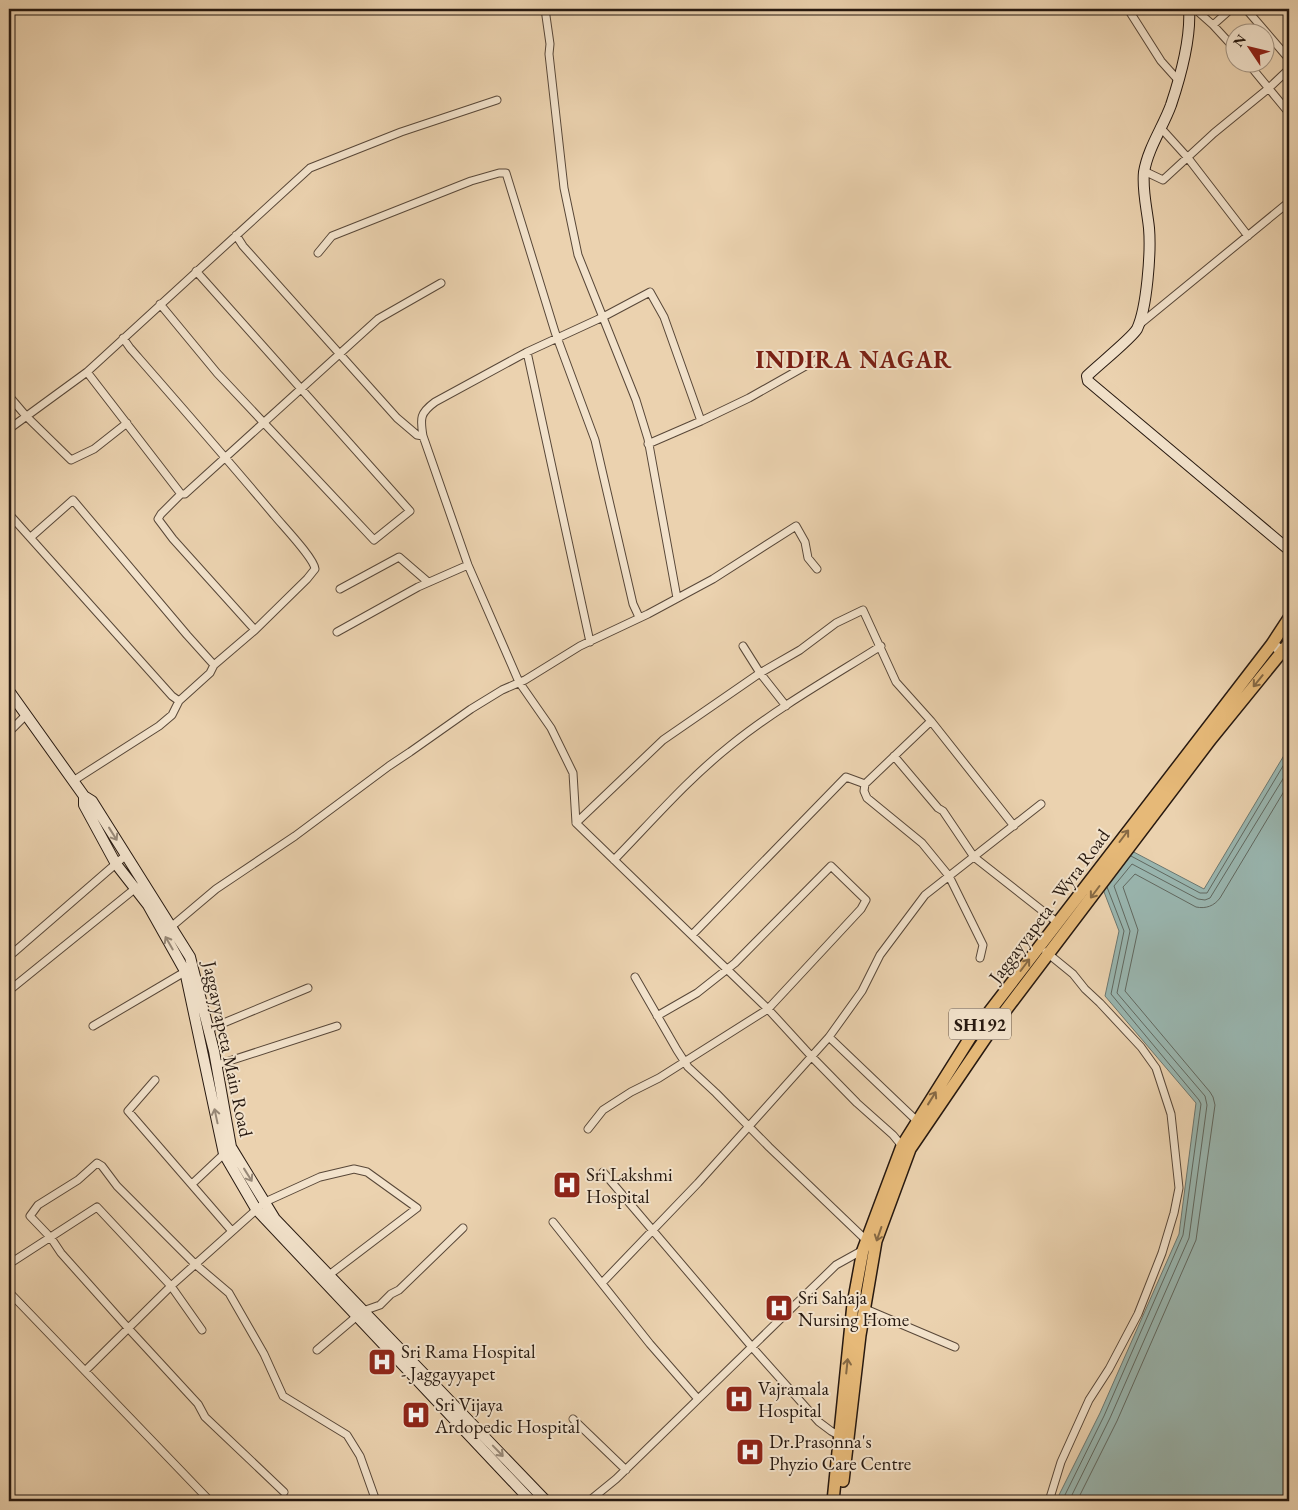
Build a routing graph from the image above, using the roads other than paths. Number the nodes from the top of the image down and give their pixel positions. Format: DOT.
graph roads {
  1 [pos="545,9"];
  2 [pos="1128,9"];
  3 [pos="1189,9"];
  4 [pos="1195,9"];
  5 [pos="1231,9"];
  6 [pos="1246,9"];
  7 [pos="1214,25"];
  8 [pos="1226,39"];
  9 [pos="1289,59"];
  10 [pos="1289,69"];
  11 [pos="1255,72"];
  12 [pos="1178,80"];
  13 [pos="1269,88"];
  14 [pos="497,100"];
  15 [pos="1289,113"];
  16 [pos="1160,127"];
  17 [pos="1188,158"];
  18 [pos="1144,171"];
  19 [pos="1289,202"];
  20 [pos="236,235"];
  21 [pos="1248,236"];
  22 [pos="318,253"];
  23 [pos="196,271"];
  24 [pos="441,283"];
  25 [pos="160,304"];
  26 [pos="603,317"];
  27 [pos="1138,326"];
  28 [pos="123,338"];
  29 [pos="558,339"];
  30 [pos="527,352"];
  31 [pos="339,353"];
  32 [pos="818,359"];
  33 [pos="87,372"];
  34 [pos="302,388"];
  35 [pos="9,396"];
  36 [pos="26,416"];
  37 [pos="700,421"];
  38 [pos="127,423"];
  39 [pos="264,423"];
  40 [pos="9,429"];
  41 [pos="423,436"];
  42 [pos="648,444"];
  43 [pos="226,458"];
  44 [pos="181,494"];
  45 [pos="9,514"];
  46 [pos="31,537"];
  47 [pos="1289,550"];
  48 [pos="468,566"];
  49 [pos="817,569"];
  50 [pos="428,582"];
  51 [pos="340,589"];
  52 [pos="677,598"];
  53 [pos="639,617"];
  54 [pos="1289,618"];
  55 [pos="255,630"];
  56 [pos="337,632"];
  57 [pos="590,642"];
  58 [pos="1272,644"];
  59 [pos="743,646"];
  60 [pos="881,646"];
  61 [pos="1287,650"];
  62 [pos="214,665"];
  63 [pos="760,673"];
  64 [pos="519,682"];
  65 [pos="9,691"];
  66 [pos="179,701"];
  67 [pos="786,706"];
  68 [pos="26,715"];
  69 [pos="931,722"];
  70 [pos="9,732"];
  71 [pos="894,756"];
  72 [pos="73,780"];
  73 [pos="865,784"];
  74 [pos="84,796"];
  75 [pos="1041,804"];
  76 [pos="576,822"];
  77 [pos="1014,826"];
  78 [pos="126,855"];
  79 [pos="974,857"];
  80 [pos="614,860"];
  81 [pos="116,864"];
  82 [pos="949,876"];
  83 [pos="140,885"];
  84 [pos="1058,923"];
  85 [pos="171,927"];
  86 [pos="692,935"];
  87 [pos="1044,950"];
  88 [pos="13,953"];
  89 [pos="980,958"];
  90 [pos="189,969"];
  91 [pos="727,969"];
  92 [pos="635,977"];
  93 [pos="308,988"];
  94 [pos="11,989"];
  95 [pos="768,1009"];
  96 [pos="658,1016"];
  97 [pos="93,1026"];
  98 [pos="337,1026"];
  99 [pos="209,1029"];
  100 [pos="829,1037"];
  101 [pos="812,1057"];
  102 [pos="684,1061"];
  103 [pos="217,1065"];
  104 [pos="155,1080"];
  105 [pos="917,1121"];
  106 [pos="750,1126"];
  107 [pos="588,1129"];
  108 [pos="902,1146"];
  109 [pos="227,1150"];
  110 [pos="603,1172"];
  111 [pos="192,1184"];
  112 [pos="265,1202"];
  113 [pos="256,1209"];
  114 [pos="553,1222"];
  115 [pos="463,1228"];
  116 [pos="231,1230"];
  117 [pos="652,1231"];
  118 [pos="51,1238"];
  119 [pos="864,1245"];
  120 [pos="9,1264"];
  121 [pos="195,1264"];
  122 [pos="329,1275"];
  123 [pos="602,1283"];
  124 [pos="171,1286"];
  125 [pos="9,1292"];
  126 [pos="853,1304"];
  127 [pos="865,1308"];
  128 [pos="360,1313"];
  129 [pos="128,1328"];
  130 [pos="202,1330"];
  131 [pos="752,1347"];
  132 [pos="955,1347"];
  133 [pos="317,1350"];
  134 [pos="85,1370"];
  135 [pos="698,1399"];
  136 [pos="573,1419"];
  137 [pos="840,1436"];
  138 [pos="626,1470"];
  139 [pos="284,1492"];
  140 [pos="210,1501"];
  141 [pos="376,1501"];
  142 [pos="531,1501"];
  143 [pos="546,1501"];
  144 [pos="589,1501"];
  145 [pos="833,1501"];
  146 [pos="840,1501"];
  147 [pos="1048,1501"];
  1 -- 26 [label="street"];
  2 -- 12 [label="street"];
  3 -- 12 [label="main road"];
  4 -- 7 [label="street"];
  5 -- 7 [label="street"];
  6 -- 9 [label="street"];
  7 -- 8 [label="street"];
  10 -- 13 [label="street"];
  11 -- 13 [label="street"];
  12 -- 16 [label="main road"];
  13 -- 15 [label="street"];
  13 -- 17 [label="street"];
  14 -- 20 [label="street"];
  16 -- 17 [label="street"];
  16 -- 18 [label="main road"];
  17 -- 18 [label="street"];
  17 -- 21 [label="street"];
  18 -- 27 [label="main road"];
  19 -- 21 [label="street"];
  20 -- 23 [label="street"];
  20 -- 31 [label="street"];
  21 -- 27 [label="street"];
  22 -- 29 [label="street"];
  23 -- 25 [label="street"];
  23 -- 34 [label="street"];
  24 -- 31 [label="street"];
  25 -- 28 [label="street"];
  25 -- 39 [label="street"];
  26 -- 29 [label="street"];
  26 -- 37 [label="street"];
  26 -- 42 [label="street"];
  27 -- 47 [label="main road"];
  28 -- 33 [label="street"];
  28 -- 43 [label="street"];
  29 -- 30 [label="street"];
  29 -- 53 [label="street"];
  30 -- 41 [label="street"];
  30 -- 57 [label="street"];
  31 -- 34 [label="street"];
  31 -- 41 [label="street"];
  32 -- 37 [label="street"];
  33 -- 36 [label="street"];
  33 -- 38 [label="street"];
  34 -- 39 [label="street"];
  34 -- 39 [label="street"];
  35 -- 36 [label="street"];
  36 -- 38 [label="street"];
  36 -- 40 [label="street"];
  37 -- 42 [label="street"];
  38 -- 44 [label="street"];
  39 -- 43 [label="street"];
  41 -- 48 [label="street"];
  42 -- 52 [label="street"];
  43 -- 44 [label="street"];
  43 -- 55 [label="street"];
  44 -- 55 [label="street"];
  45 -- 46 [label="street"];
  46 -- 62 [label="street"];
  46 -- 66 [label="street"];
  48 -- 50 [label="street"];
  48 -- 64 [label="street"];
  49 -- 52 [label="street"];
  50 -- 51 [label="street"];
  50 -- 56 [label="street"];
  52 -- 53 [label="street"];
  53 -- 57 [label="street"];
  54 -- 58 [label="main road, Jaggayyapeta - Wyra Road / SH192"];
  55 -- 62 [label="street"];
  57 -- 64 [label="street"];
  58 -- 61 [label="main road"];
  84 -- 58 [label="main road, Jaggayyapeta - Wyra Road / SH192, one-way"];
  59 -- 63 [label="street"];
  60 -- 63 [label="street"];
  60 -- 67 [label="street"];
  60 -- 69 [label="street"];
  61 -- 87 [label="main road, SH192, one-way"];
  62 -- 66 [label="street"];
  63 -- 67 [label="street"];
  63 -- 76 [label="street"];
  64 -- 76 [label="street"];
  64 -- 85 [label="street"];
  65 -- 68 [label="main road, Jaggayyapeta Main Road"];
  66 -- 72 [label="street"];
  67 -- 80 [label="street"];
  68 -- 70 [label="street"];
  68 -- 72 [label="main road, Jaggayyapeta Main Road"];
  69 -- 71 [label="street"];
  69 -- 77 [label="street"];
  71 -- 73 [label="street"];
  71 -- 79 [label="street"];
  72 -- 74 [label="main road, Jaggayyapeta Main Road"];
  73 -- 82 [label="street"];
  73 -- 86 [label="street"];
  74 -- 78 [label="main road, Jaggayyapeta Main Road, one-way"];
  74 -- 81 [label="main road"];
  75 -- 77 [label="street"];
  76 -- 80 [label="street"];
  77 -- 79 [label="street"];
  78 -- 81 [label="street"];
  78 -- 83 [label="main road, Jaggayyapeta Main Road"];
  79 -- 82 [label="street"];
  79 -- 84 [label="street"];
  80 -- 86 [label="street"];
  81 -- 83 [label="main road"];
  81 -- 88 [label="street"];
  82 -- 89 [label="street"];
  82 -- 100 [label="street"];
  83 -- 85 [label="main road, Jaggayyapeta Main Road"];
  90 -- 83 [label="main road, one-way"];
  83 -- 94 [label="street"];
  84 -- 87 [label="main road, Jaggayyapeta - Wyra Road / SH192"];
  85 -- 90 [label="main road, Jaggayyapeta Main Road"];
  86 -- 91 [label="street"];
  105 -- 87 [label="main road, Jaggayyapeta - Wyra Road / SH192, one-way"];
  87 -- 127 [label="main road, SH192, one-way"];
  87 -- 147 [label="street"];
  90 -- 97 [label="street"];
  90 -- 99 [label="main road, Jaggayyapeta Main Road"];
  109 -- 90 [label="main road, one-way"];
  91 -- 95 [label="street"];
  91 -- 95 [label="street"];
  91 -- 96 [label="street"];
  92 -- 96 [label="street"];
  93 -- 99 [label="street"];
  95 -- 101 [label="street"];
  95 -- 102 [label="street"];
  96 -- 102 [label="street"];
  98 -- 103 [label="street"];
  99 -- 103 [label="main road, Jaggayyapeta Main Road"];
  100 -- 101 [label="street"];
  100 -- 105 [label="street"];
  101 -- 106 [label="street"];
  101 -- 108 [label="street"];
  102 -- 106 [label="street"];
  102 -- 107 [label="street"];
  103 -- 109 [label="main road, Jaggayyapeta Main Road"];
  104 -- 111 [label="street"];
  105 -- 108 [label="main road, Jaggayyapeta - Wyra Road / SH192"];
  106 -- 117 [label="street"];
  106 -- 119 [label="street"];
  108 -- 119 [label="main road, Jaggayyapeta - Wyra Road / SH192"];
  109 -- 111 [label="street"];
  109 -- 112 [label="main road, Jaggayyapeta Main Road, one-way"];
  109 -- 113 [label="main road"];
  110 -- 117 [label="street"];
  111 -- 116 [label="street"];
  112 -- 113 [label="street"];
  112 -- 122 [label="main road, Jaggayyapeta Main Road"];
  112 -- 122 [label="street"];
  113 -- 116 [label="street"];
  113 -- 128 [label="main road"];
  114 -- 123 [label="street"];
  115 -- 128 [label="street"];
  116 -- 121 [label="street"];
  117 -- 123 [label="street"];
  117 -- 131 [label="street"];
  118 -- 120 [label="street"];
  118 -- 121 [label="street"];
  118 -- 124 [label="street"];
  118 -- 129 [label="street"];
  119 -- 126 [label="main road, Jaggayyapeta - Wyra Road / SH192"];
  119 -- 131 [label="street"];
  121 -- 124 [label="street"];
  121 -- 141 [label="street"];
  122 -- 128 [label="main road, Jaggayyapeta Main Road"];
  123 -- 135 [label="street"];
  124 -- 129 [label="street"];
  124 -- 130 [label="street"];
  125 -- 134 [label="street"];
  126 -- 127 [label="street"];
  137 -- 126 [label="main road, Jaggayyapeta - Wyra Road / SH192, one-way"];
  127 -- 132 [label="street"];
  127 -- 146 [label="main road, SH192"];
  128 -- 133 [label="street"];
  128 -- 142 [label="main road"];
  128 -- 143 [label="main road, Jaggayyapeta Main Road, one-way"];
  129 -- 134 [label="street"];
  129 -- 139 [label="street"];
  131 -- 135 [label="street"];
  131 -- 137 [label="street"];
  134 -- 140 [label="street"];
  135 -- 138 [label="street"];
  136 -- 138 [label="street"];
  137 -- 145 [label="main road, Jaggayyapeta - Wyra Road / SH192"];
  138 -- 144 [label="street"];
}
